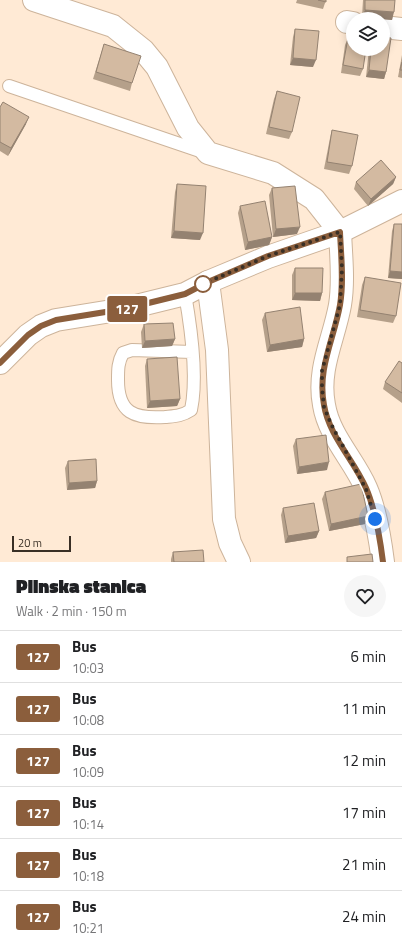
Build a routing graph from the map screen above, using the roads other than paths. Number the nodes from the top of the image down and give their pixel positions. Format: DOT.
graph roads {
  1 [pos="34,0"];
  2 [pos="390,28"];
  3 [pos="402,29"];
  4 [pos="9,86"];
  5 [pos="208,153"];
  6 [pos="402,201"];
  7 [pos="340,232"];
  8 [pos="208,282"];
  9 [pos="185,294"];
  10 [pos="192,352"];
  11 [pos="0,363"];
  12 [pos="239,562"];
  13 [pos="383,562"];
  1 -- 5 [label="street"];
  2 -- 3 [label="street"];
  4 -- 5 [label="lane"];
  5 -- 7 [label="street"];
  6 -- 7 [label="street"];
  7 -- 8 [label="street"];
  7 -- 13 [label="street"];
  8 -- 9 [label="street"];
  8 -- 12 [label="street"];
  9 -- 10 [label="lane"];
  9 -- 11 [label="street"];
  10 -- 10 [label="lane"];
}
